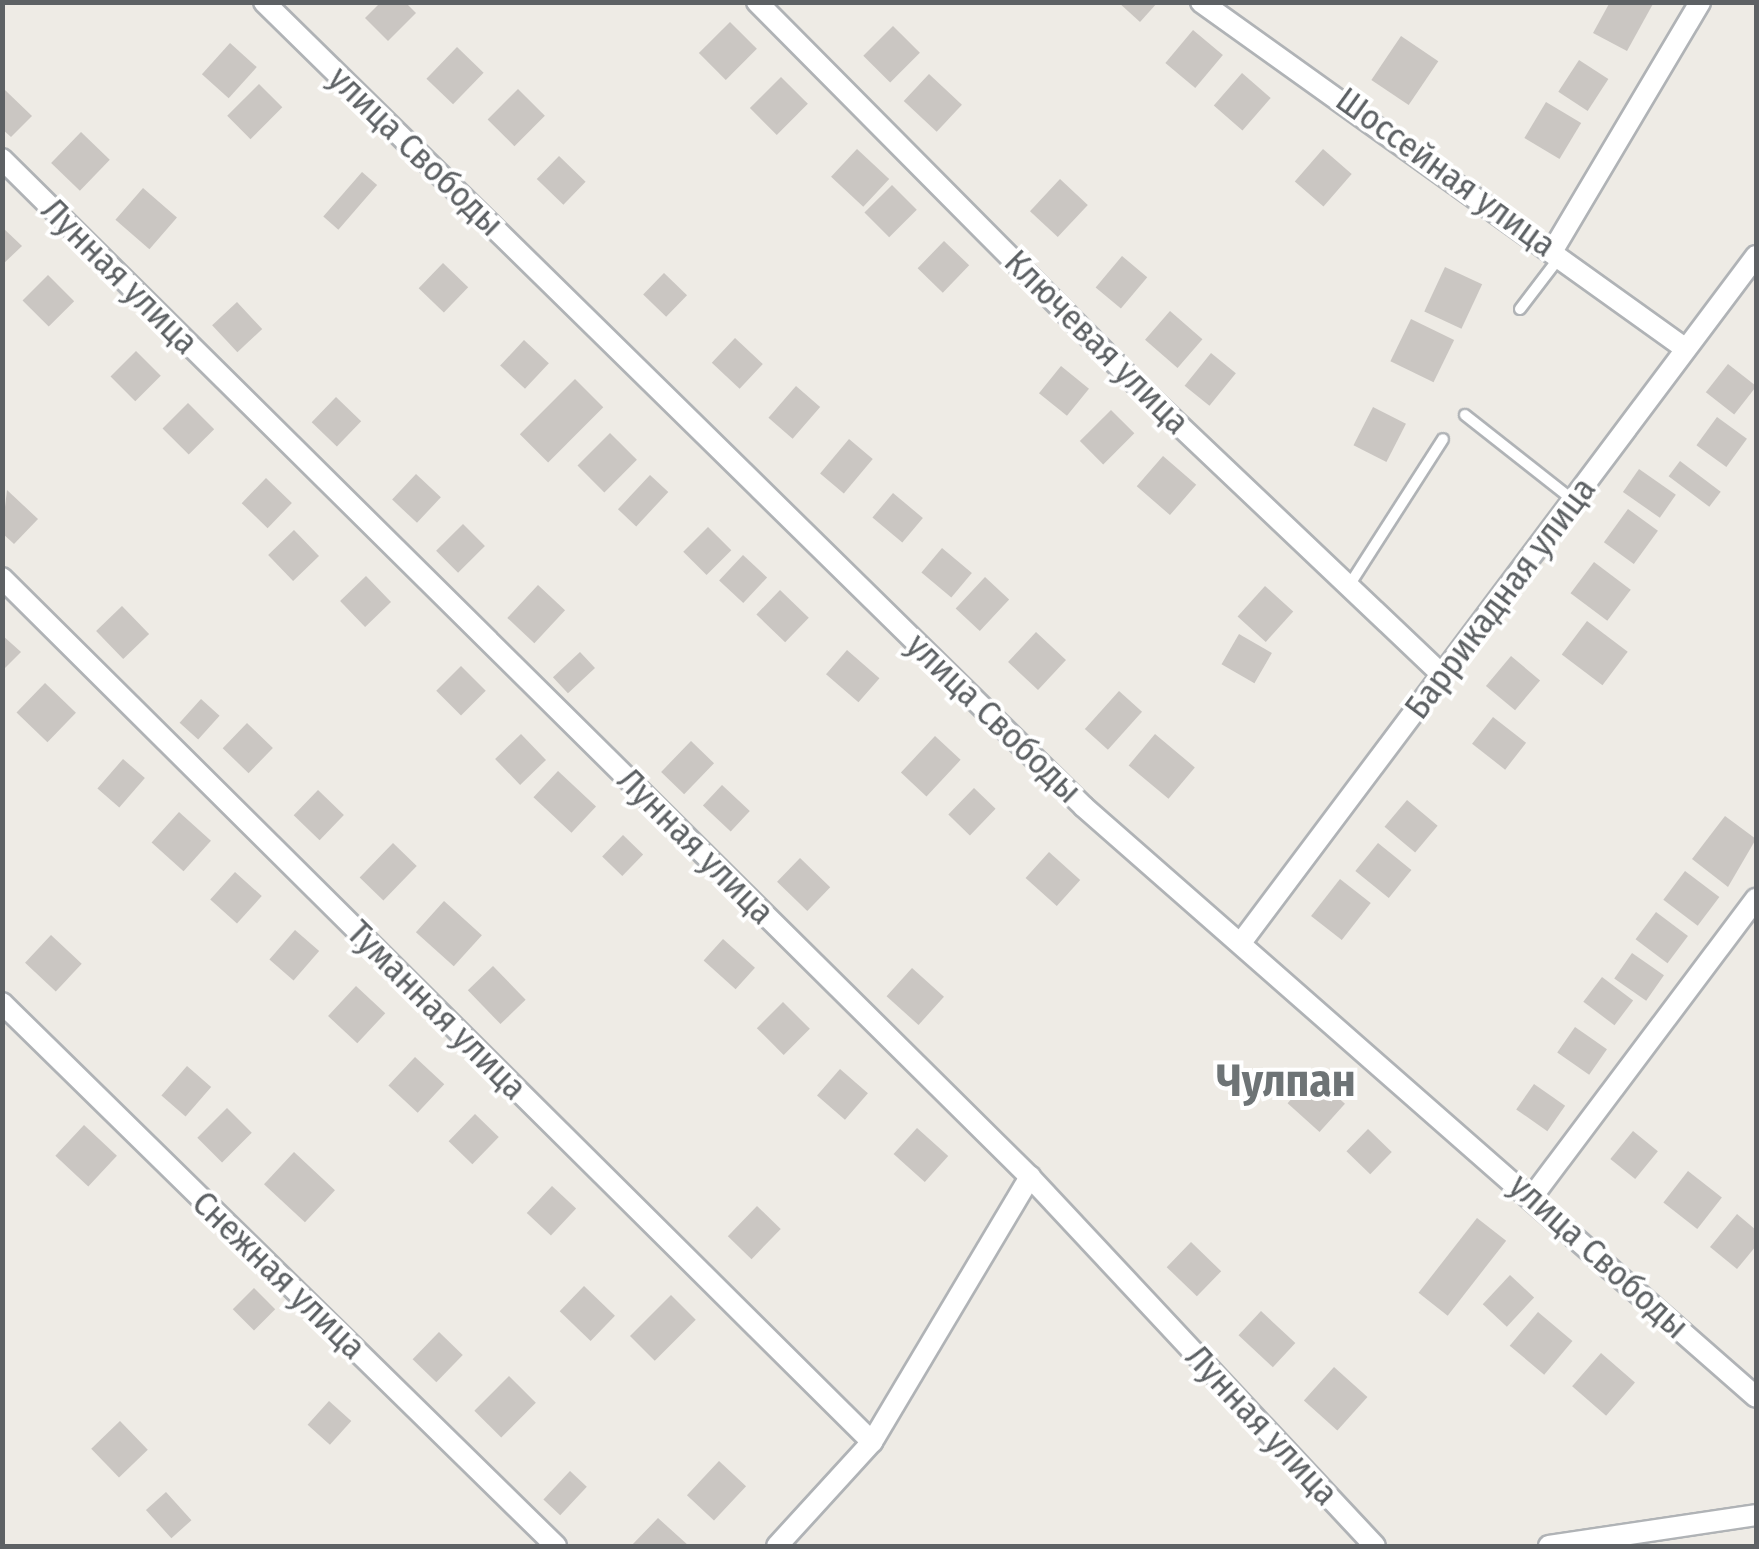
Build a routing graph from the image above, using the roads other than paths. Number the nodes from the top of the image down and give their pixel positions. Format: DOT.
graph roads {
  1 [pos="264,2"];
  2 [pos="758,2"];
  3 [pos="1201,2"];
  4 [pos="1700,2"];
  5 [pos="2,159"];
  6 [pos="1557,253"];
  7 [pos="1756,256"];
  8 [pos="1520,309"];
  9 [pos="1686,350"];
  10 [pos="1465,415"];
  11 [pos="1443,439"];
  12 [pos="1573,500"];
  13 [pos="2,578"];
  14 [pos="1350,584"];
  15 [pos="1442,675"];
  16 [pos="1756,899"];
  17 [pos="1243,940"];
  18 [pos="2,1003"];
  19 [pos="1030,1177"];
  20 [pos="1532,1197"];
  21 [pos="1756,1398"];
  22 [pos="872,1442"];
  23 [pos="1756,1515"];
  24 [pos="556,1546"];
  25 [pos="777,1546"];
  26 [pos="1375,1546"];
  27 [pos="1548,1546"];
  1 -- 17 [label="street, улица Свободы"];
  2 -- 14 [label="street, Ключевая улица"];
  3 -- 6 [label="street, Шоссейная улица"];
  4 -- 6 [label="street"];
  5 -- 19 [label="street, Лунная улица"];
  6 -- 8 [label="lane"];
  6 -- 9 [label="street, Шоссейная улица"];
  7 -- 9 [label="street, Баррикадная улица"];
  9 -- 12 [label="street, Баррикадная улица"];
  10 -- 12 [label="lane"];
  11 -- 14 [label="lane"];
  12 -- 15 [label="street, Баррикадная улица"];
  13 -- 22 [label="street, Туманная улица"];
  14 -- 15 [label="street, Ключевая улица"];
  15 -- 17 [label="street, Баррикадная улица"];
  16 -- 20 [label="street"];
  17 -- 20 [label="street, улица Свободы"];
  18 -- 24 [label="street, Снежная улица"];
  19 -- 22 [label="street"];
  19 -- 26 [label="street, Лунная улица"];
  20 -- 21 [label="street, улица Свободы"];
  22 -- 25 [label="street"];
  23 -- 27 [label="street"];
}
